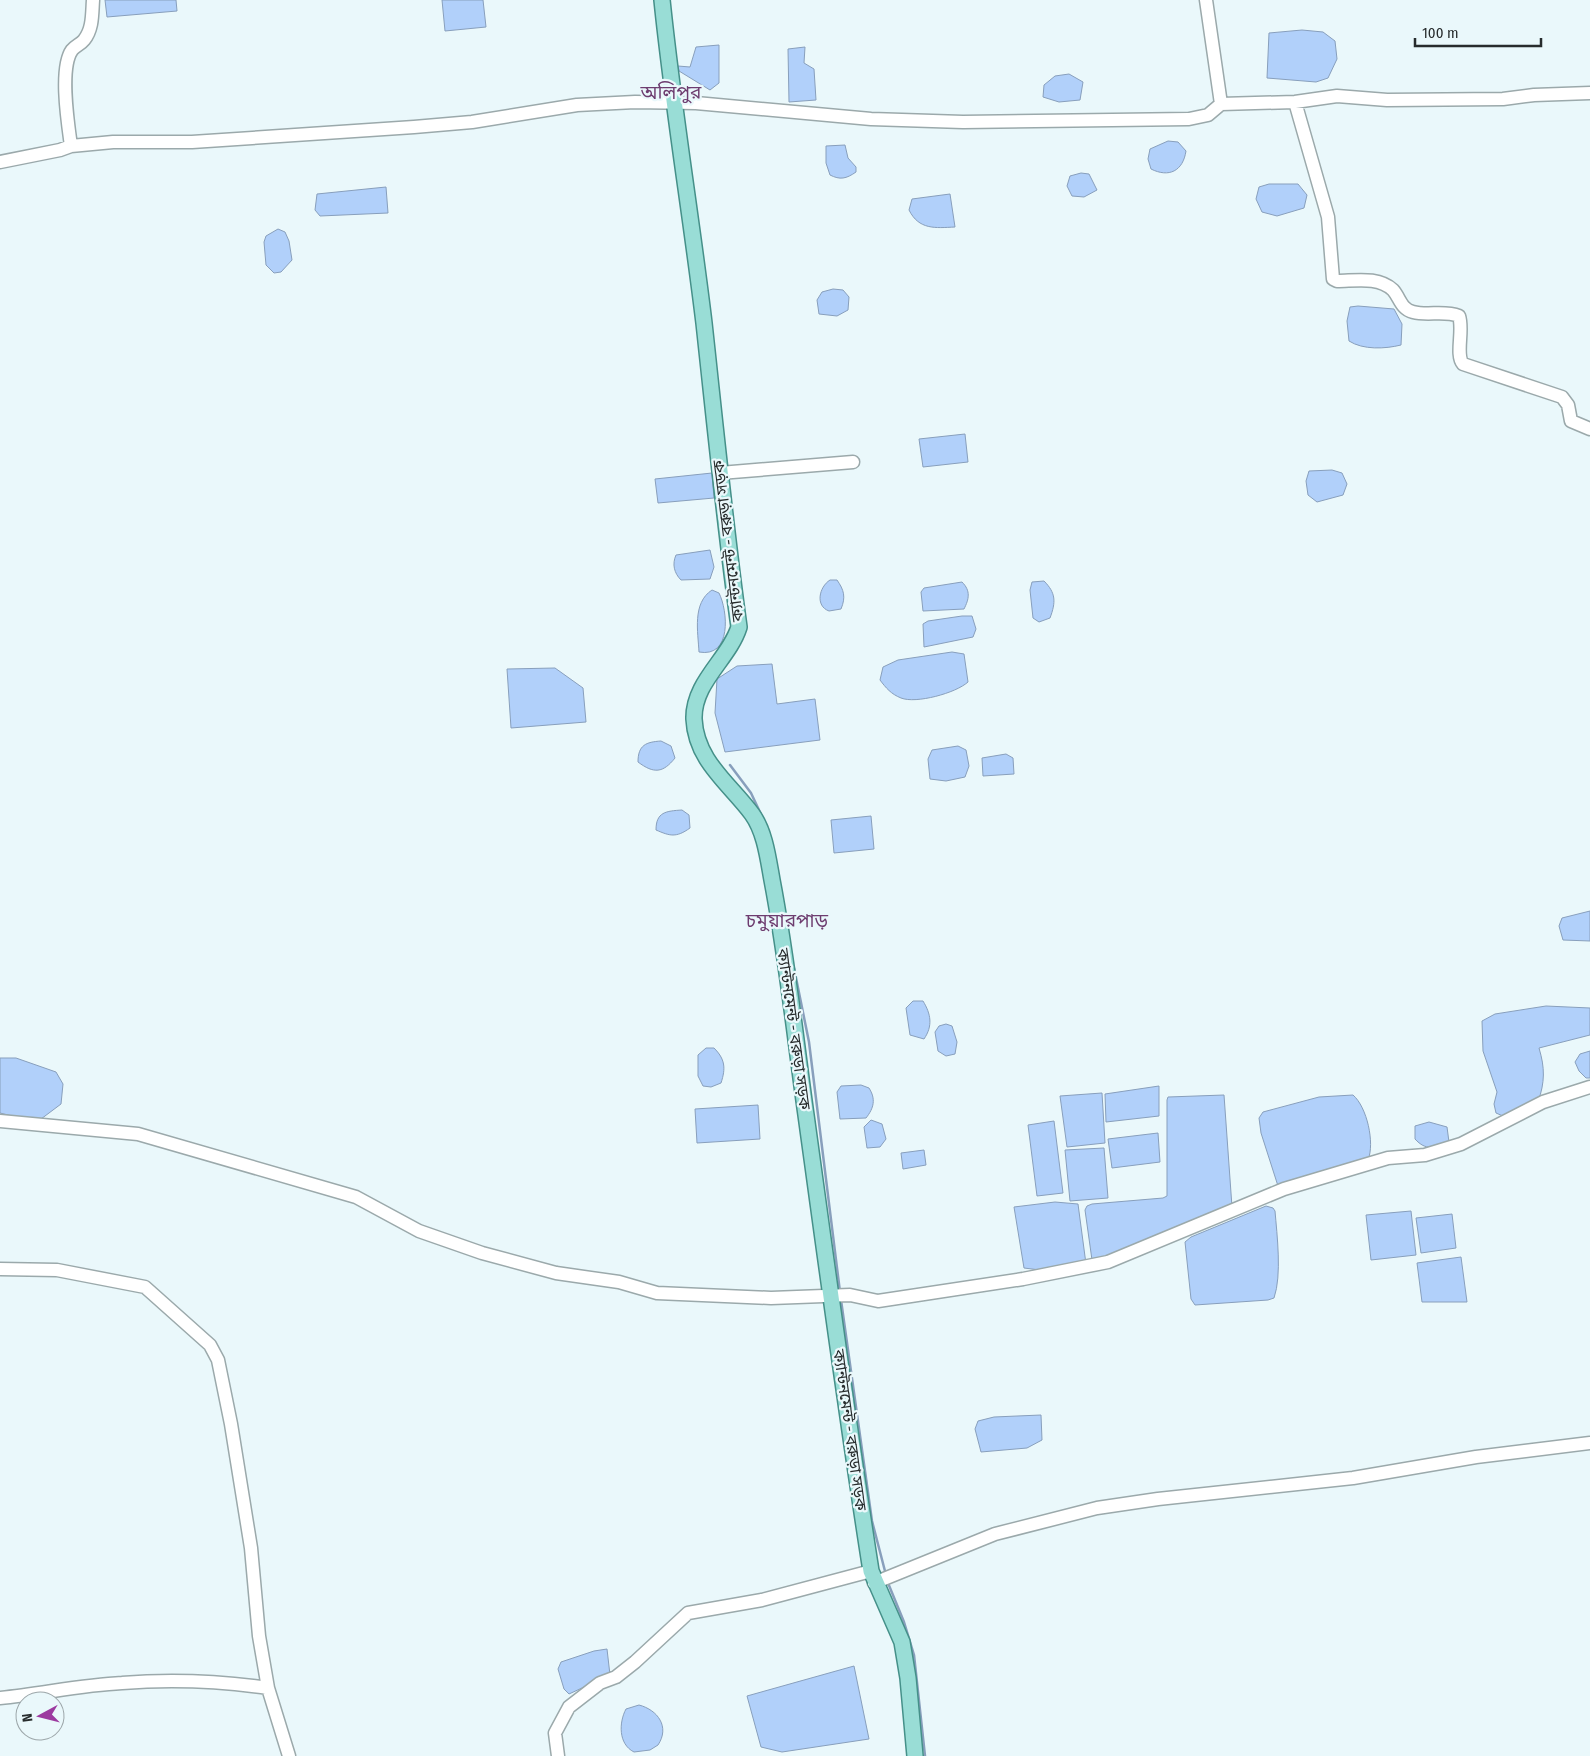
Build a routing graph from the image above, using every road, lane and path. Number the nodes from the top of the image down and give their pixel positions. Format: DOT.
graph roads {
  1 [pos="93,0"];
  2 [pos="662,0"];
  3 [pos="1206,0"];
  4 [pos="1590,93"];
  5 [pos="1295,102"];
  6 [pos="673,103"];
  7 [pos="1221,104"];
  8 [pos="71,146"];
  9 [pos="0,162"];
  10 [pos="1590,429"];
  11 [pos="853,462"];
  12 [pos="720,472"];
  13 [pos="1590,1087"];
  14 [pos="0,1122"];
  15 [pos="0,1269"];
  16 [pos="832,1295"];
  17 [pos="1590,1443"];
  18 [pos="872,1577"];
  19 [pos="268,1688"];
  20 [pos="0,1698"];
  21 [pos="289,1756"];
  22 [pos="558,1756"];
  23 [pos="915,1756"];
  1 -- 8 [label="street"];
  2 -- 6 [label="main road, ক্যান্টনমেন্ট - বরুড়া সড়ক"];
  3 -- 7 [label="street"];
  4 -- 5 [label="street"];
  5 -- 7 [label="street"];
  5 -- 10 [label="street"];
  6 -- 7 [label="street"];
  6 -- 8 [label="street"];
  6 -- 12 [label="main road, ক্যান্টনমেন্ট - বরুড়া সড়ক"];
  8 -- 9 [label="street"];
  11 -- 12 [label="street"];
  12 -- 16 [label="main road, ক্যান্টনমেন্ট - বরুড়া সড়ক"];
  13 -- 16 [label="street"];
  14 -- 16 [label="street"];
  15 -- 19 [label="street"];
  16 -- 18 [label="main road, ক্যান্টনমেন্ট - বরুড়া সড়ক"];
  17 -- 18 [label="street"];
  18 -- 22 [label="street"];
  18 -- 23 [label="main road, ক্যান্টনমেন্ট - বরুড়া সড়ক"];
  19 -- 20 [label="street"];
  19 -- 21 [label="street"];
}
